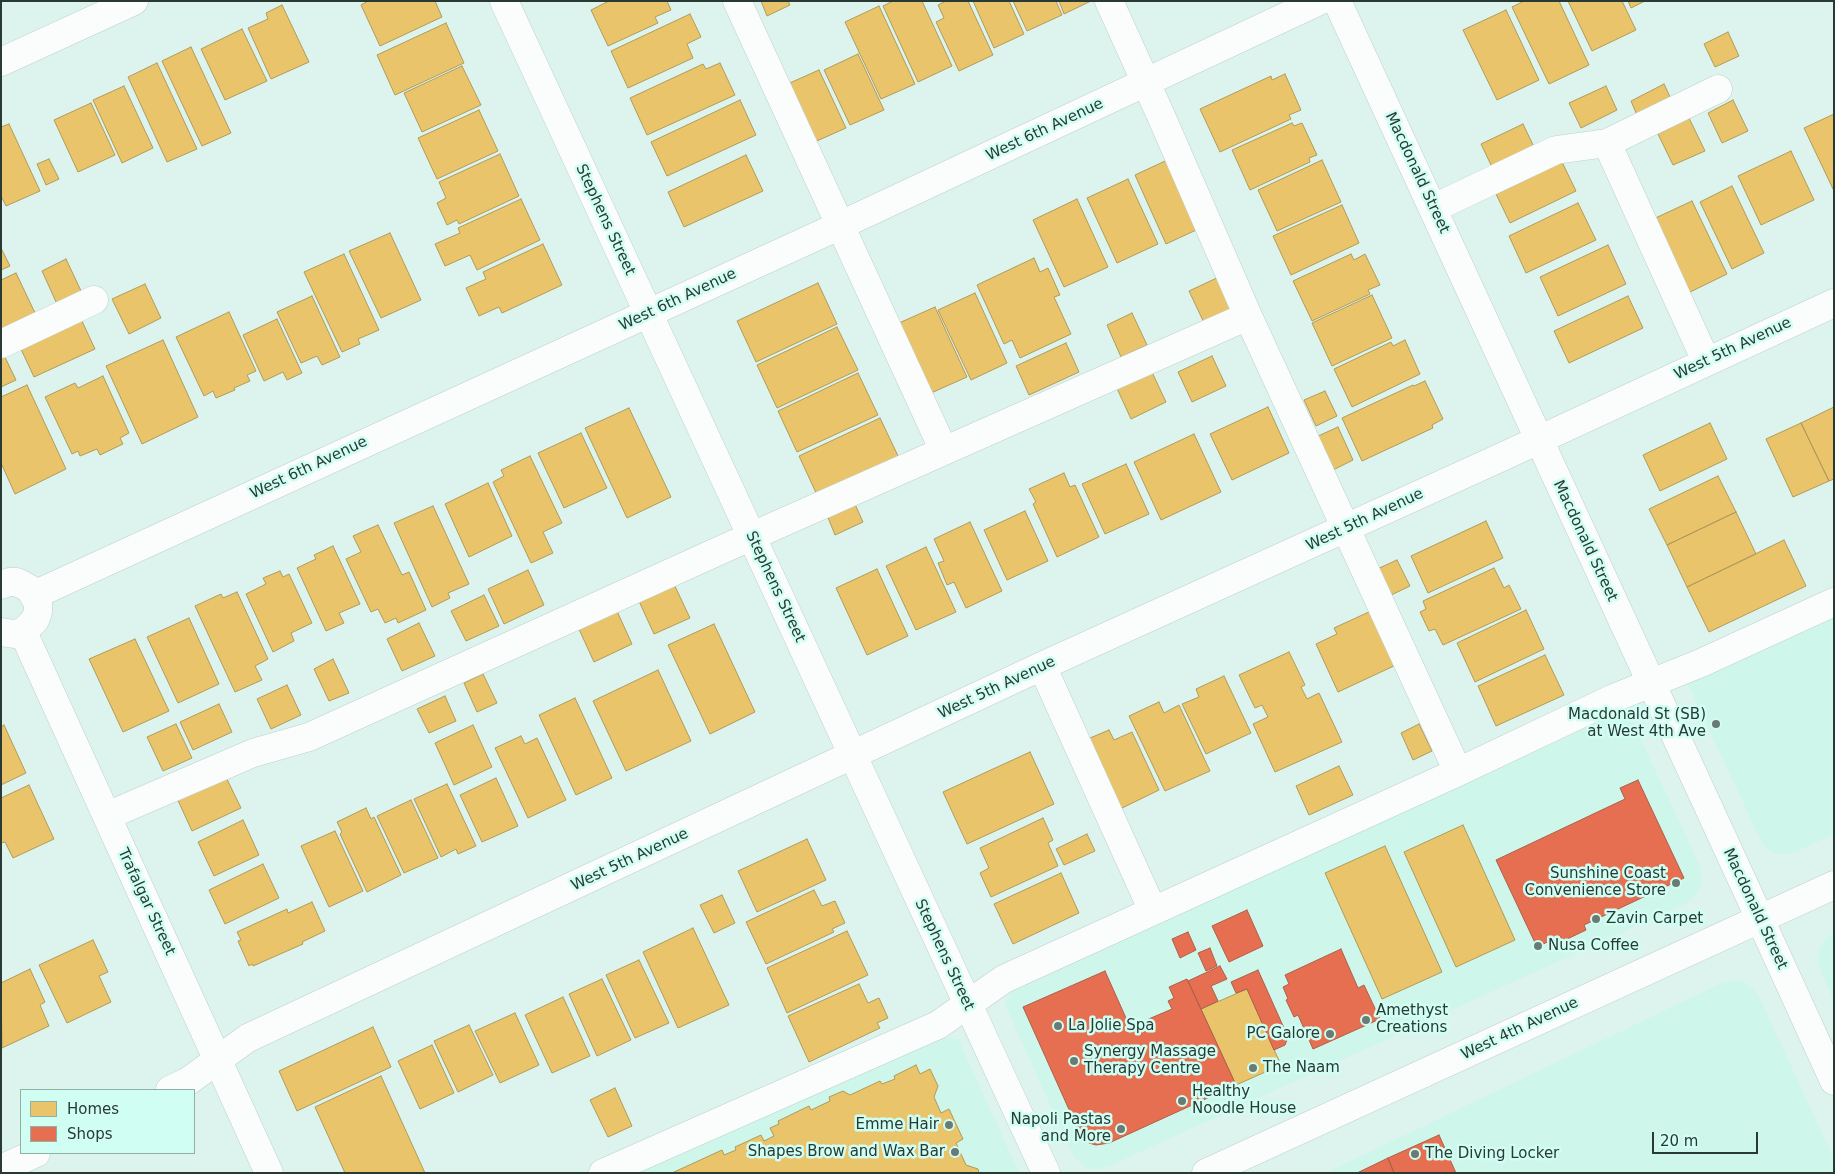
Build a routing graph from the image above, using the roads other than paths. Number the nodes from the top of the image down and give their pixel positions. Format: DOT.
graph roads {
  1 [pos="134,1"];
  2 [pos="504,1"];
  3 [pos="737,1"];
  4 [pos="1108,1"];
  5 [pos="1319,1"];
  6 [pos="1337,1"];
  7 [pos="1,62"];
  8 [pos="1145,83"];
  9 [pos="1718,89"];
  10 [pos="1607,143"];
  11 [pos="1434,208"];
  12 [pos="841,225"];
  13 [pos="94,300"];
  14 [pos="1834,303"];
  15 [pos="648,314"];
  16 [pos="1248,316"];
  17 [pos="1,344"];
  18 [pos="1706,361"];
  19 [pos="1538,440"];
  20 [pos="944,451"];
  21 [pos="1347,529"];
  22 [pos="751,537"];
  23 [pos="2,584"];
  24 [pos="34,595"];
  25 [pos="1834,602"];
  26 [pos="12,632"];
  27 [pos="1042,666"];
  28 [pos="1651,684"];
  29 [pos="853,756"];
  30 [pos="1458,772"];
  31 [pos="106,816"];
  32 [pos="1834,885"];
  33 [pos="1153,911"];
  34 [pos="1760,919"];
  35 [pos="967,1004"];
  36 [pos="218,1061"];
  37 [pos="1834,1081"];
  38 [pos="172,1089"];
  39 [pos="34,1154"];
  40 [pos="1,1169"];
  41 [pos="269,1173"];
  42 [pos="603,1173"];
  43 [pos="1046,1173"];
  44 [pos="1206,1173"];
  1 -- 7 [label="street"];
  2 -- 15 [label="street, Stephens Street"];
  3 -- 12 [label="street"];
  4 -- 8 [label="street"];
  5 -- 8 [label="street, West 6th Avenue"];
  6 -- 11 [label="street, Macdonald Street"];
  8 -- 12 [label="street, West 6th Avenue"];
  8 -- 16 [label="street"];
  9 -- 10 [label="street"];
  10 -- 11 [label="street"];
  10 -- 18 [label="street"];
  11 -- 19 [label="street, Macdonald Street"];
  12 -- 15 [label="street, West 6th Avenue"];
  12 -- 20 [label="street"];
  13 -- 17 [label="street"];
  14 -- 18 [label="street, West 5th Avenue"];
  15 -- 22 [label="street, Stephens Street"];
  15 -- 24 [label="street, West 6th Avenue"];
  16 -- 20 [label="street"];
  16 -- 21 [label="street"];
  18 -- 19 [label="street, West 5th Avenue"];
  19 -- 21 [label="street, West 5th Avenue"];
  19 -- 28 [label="street, Macdonald Street"];
  20 -- 22 [label="street"];
  21 -- 27 [label="street, West 5th Avenue"];
  21 -- 30 [label="street"];
  22 -- 29 [label="street, Stephens Street"];
  22 -- 31 [label="street"];
  23 -- 24 [label="street"];
  24 -- 26 [label="street"];
  25 -- 28 [label="street"];
  26 -- 31 [label="street, Trafalgar Street"];
  27 -- 29 [label="street, West 5th Avenue"];
  27 -- 33 [label="street"];
  28 -- 30 [label="street"];
  28 -- 34 [label="street, Macdonald Street"];
  29 -- 35 [label="street, Stephens Street"];
  29 -- 36 [label="street, West 5th Avenue"];
  30 -- 33 [label="street"];
  31 -- 36 [label="street, Trafalgar Street"];
  32 -- 34 [label="street, West 4th Avenue"];
  33 -- 35 [label="street"];
  34 -- 37 [label="street, Macdonald Street"];
  34 -- 44 [label="street, West 4th Avenue"];
  35 -- 42 [label="street"];
  35 -- 43 [label="street, Stephens Street"];
  36 -- 38 [label="street, West 5th Avenue"];
  36 -- 41 [label="street, Trafalgar Street"];
  39 -- 40 [label="street"];
}
